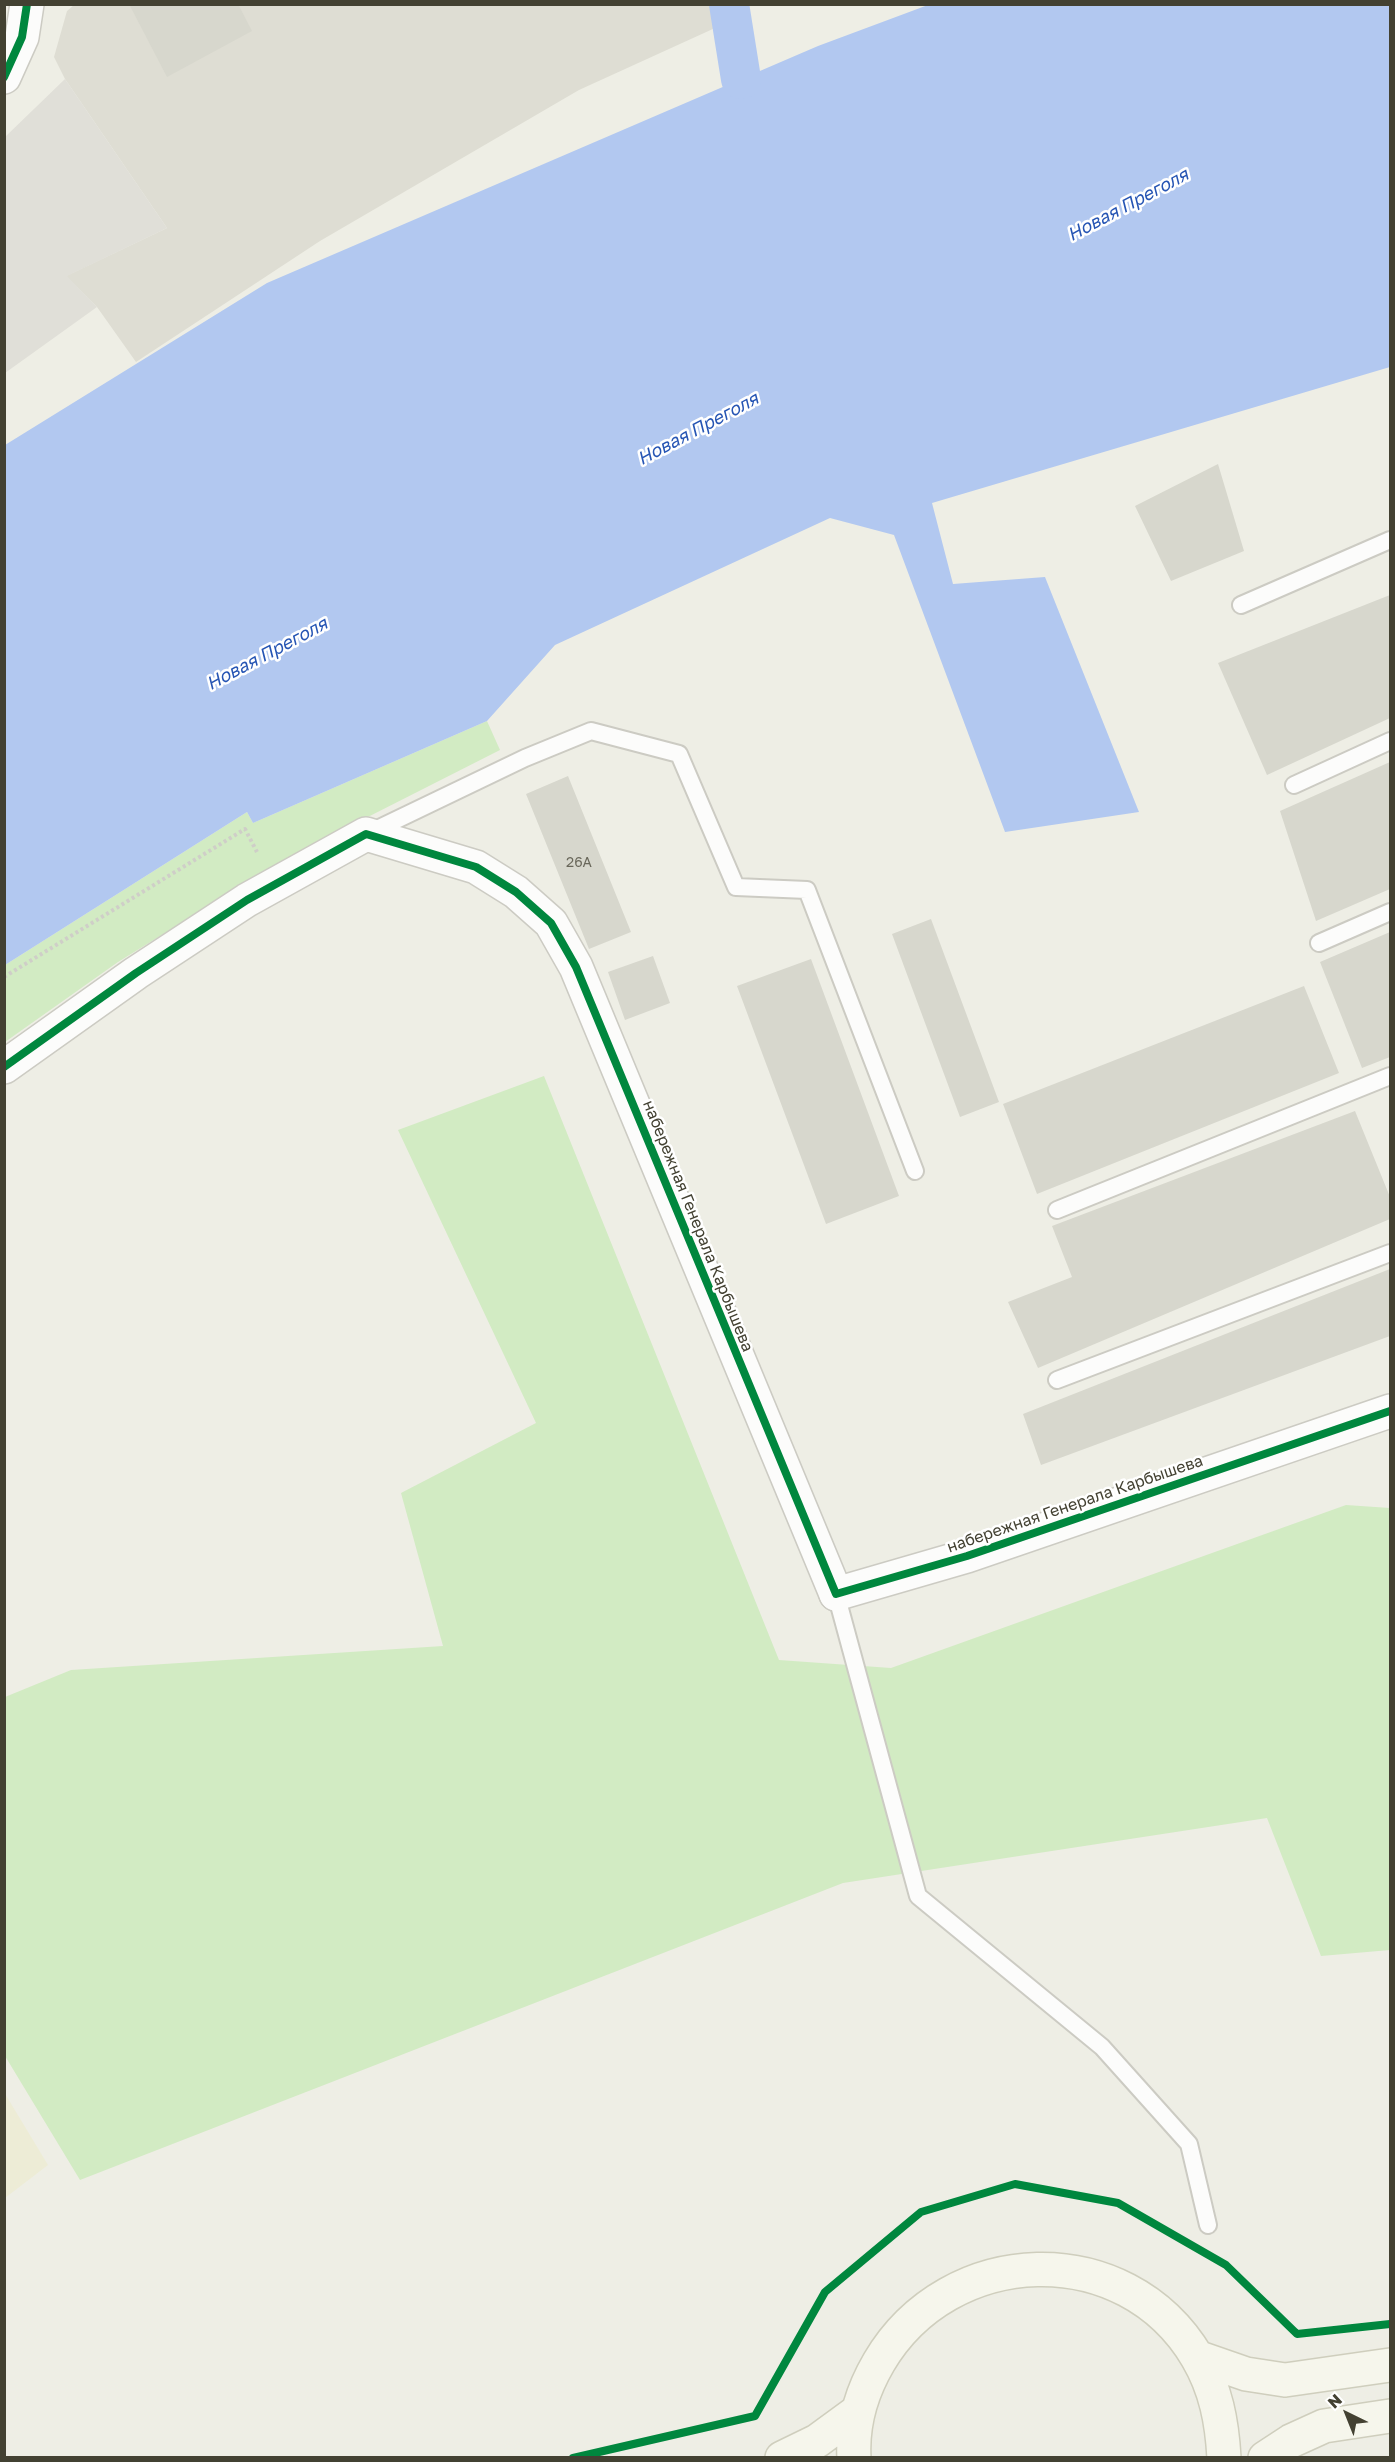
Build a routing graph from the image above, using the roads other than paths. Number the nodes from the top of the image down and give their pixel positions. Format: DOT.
graph roads {
  1 [pos="27,4"];
  2 [pos="4,77"];
  3 [pos="1390,540"];
  4 [pos="1241,605"];
  5 [pos="1390,741"];
  6 [pos="1294,785"];
  7 [pos="366,834"];
  8 [pos="1390,912"];
  9 [pos="1319,943"];
  10 [pos="4,1067"];
  11 [pos="1390,1076"];
  12 [pos="915,1171"];
  13 [pos="1057,1210"];
  14 [pos="1390,1253"];
  15 [pos="1057,1380"];
  16 [pos="1390,1411"];
  17 [pos="836,1594"];
  18 [pos="1208,2225"];
  19 [pos="1197,2357"];
  20 [pos="1390,2365"];
  21 [pos="858,2411"];
  22 [pos="1390,2416"];
  23 [pos="782,2457"];
  24 [pos="854,2457"];
  25 [pos="1224,2457"];
  26 [pos="1265,2457"];
  1 -- 2 [label="street"];
  3 -- 4 [label="lane"];
  5 -- 6 [label="lane"];
  7 -- 10 [label="street"];
  7 -- 12 [label="lane"];
  7 -- 17 [label="street, набережная Генерала Карбышева"];
  8 -- 9 [label="lane"];
  11 -- 13 [label="lane"];
  14 -- 15 [label="lane"];
  16 -- 17 [label="street, набережная Генерала Карбышева"];
  17 -- 18 [label="lane"];
  19 -- 20 [label="main road"];
  19 -- 21 [label="main road"];
  19 -- 25 [label="main road"];
  21 -- 23 [label="main road"];
  21 -- 24 [label="main road"];
  22 -- 26 [label="main road"];
}
